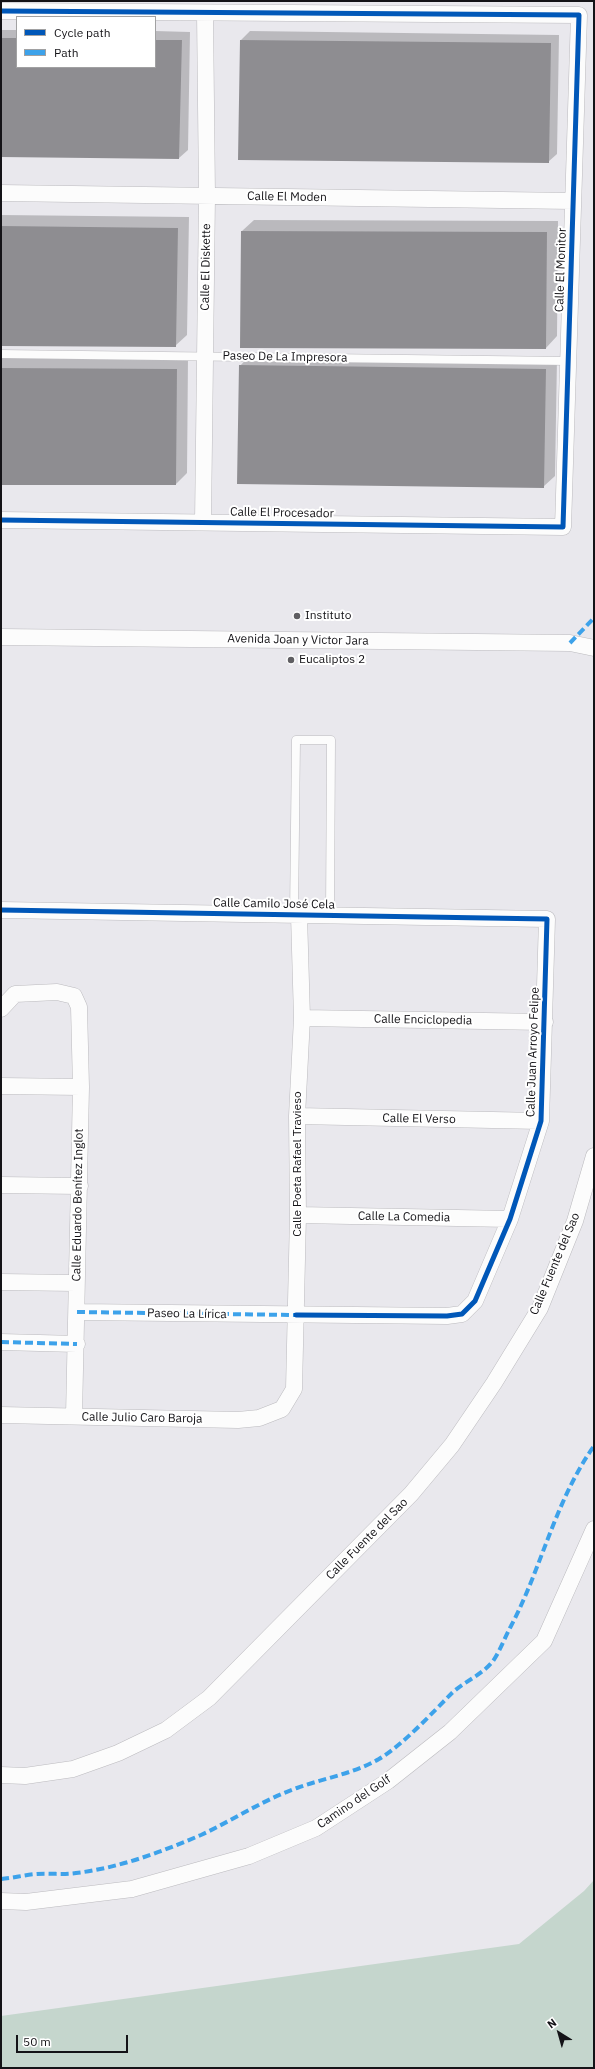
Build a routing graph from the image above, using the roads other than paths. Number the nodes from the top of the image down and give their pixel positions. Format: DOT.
graph roads {
  1 [pos="1,11"];
  2 [pos="205,13"];
  3 [pos="1,193"];
  4 [pos="207,196"];
  5 [pos="573,202"];
  6 [pos="1,354"];
  7 [pos="205,356"];
  8 [pos="568,361"];
  9 [pos="1,520"];
  10 [pos="203,522"];
  11 [pos="563,527"];
  12 [pos="1,637"];
  13 [pos="594,648"];
  14 [pos="1,910"];
  15 [pos="297,915"];
  16 [pos="330,915"];
  17 [pos="548,919"];
  18 [pos="1,1009"];
  19 [pos="302,1018"];
  20 [pos="544,1022"];
  21 [pos="1,1086"];
  22 [pos="81,1087"];
  23 [pos="297,1116"];
  24 [pos="541,1121"];
  25 [pos="594,1156"];
  26 [pos="1,1185"];
  27 [pos="80,1186"];
  28 [pos="298,1215"];
  29 [pos="510,1219"];
  30 [pos="1,1282"];
  31 [pos="76,1283"];
  32 [pos="77,1312"];
  33 [pos="296,1315"];
  34 [pos="1,1342"];
  35 [pos="77,1344"];
  36 [pos="282,1409"];
  37 [pos="1,1415"];
  38 [pos="74,1416"];
  39 [pos="594,1528"];
  40 [pos="1,1775"];
  41 [pos="1,1901"];
  1 -- 2 [label="street"];
  2 -- 4 [label="street, Calle El Diskette"];
  2 -- 5 [label="street, Calle El Monitor"];
  3 -- 4 [label="street, Calle El Moden"];
  4 -- 5 [label="street, Calle El Moden"];
  4 -- 7 [label="street, Calle El Diskette"];
  5 -- 8 [label="street, Calle El Monitor"];
  6 -- 7 [label="lane, Paseo De La Impresora"];
  7 -- 8 [label="lane, Paseo De La Impresora"];
  7 -- 10 [label="street, Calle El Diskette"];
  8 -- 11 [label="street, Calle El Monitor"];
  9 -- 10 [label="street, Calle El Procesador"];
  10 -- 11 [label="street, Calle El Procesador"];
  12 -- 13 [label="street, Avenida Joan y Victor Jara"];
  14 -- 15 [label="street, Calle Camilo José Cela"];
  15 -- 16 [label="street, Calle Camilo José Cela"];
  15 -- 16 [label="lane"];
  15 -- 19 [label="street, Calle Poeta Rafael Travieso"];
  16 -- 17 [label="street, Calle Camilo José Cela"];
  17 -- 20 [label="street, Calle Juan Arroyo Felipe"];
  18 -- 22 [label="street, Calle Eduardo Benítez Inglot"];
  19 -- 20 [label="street, Calle Enciclopedia"];
  19 -- 23 [label="street, Calle Poeta Rafael Travieso"];
  20 -- 24 [label="street, Calle Juan Arroyo Felipe"];
  21 -- 22 [label="street"];
  22 -- 27 [label="street, Calle Eduardo Benítez Inglot"];
  23 -- 24 [label="street, Calle El Verso"];
  23 -- 28 [label="street, Calle Poeta Rafael Travieso"];
  24 -- 29 [label="street, Calle Juan Arroyo Felipe"];
  25 -- 40 [label="street, Calle Fuente del Sao"];
  26 -- 27 [label="street"];
  27 -- 31 [label="street, Calle Eduardo Benítez Inglot"];
  28 -- 29 [label="street, Calle La Comedia"];
  28 -- 33 [label="street, Calle Poeta Rafael Travieso"];
  29 -- 33 [label="street, Calle Juan Arroyo Felipe"];
  30 -- 31 [label="street"];
  31 -- 32 [label="street, Calle Eduardo Benítez Inglot"];
  32 -- 33 [label="street, Paseo La Lírica"];
  32 -- 35 [label="street, Calle Eduardo Benítez Inglot"];
  33 -- 36 [label="street, Calle Poeta Rafael Travieso"];
  34 -- 35 [label="street"];
  35 -- 38 [label="street, Calle Eduardo Benítez Inglot"];
  36 -- 38 [label="street, Calle Julio Caro Baroja"];
  37 -- 38 [label="street, Calle Julio Caro Baroja"];
  39 -- 41 [label="street, Camino del Golf"];
}
